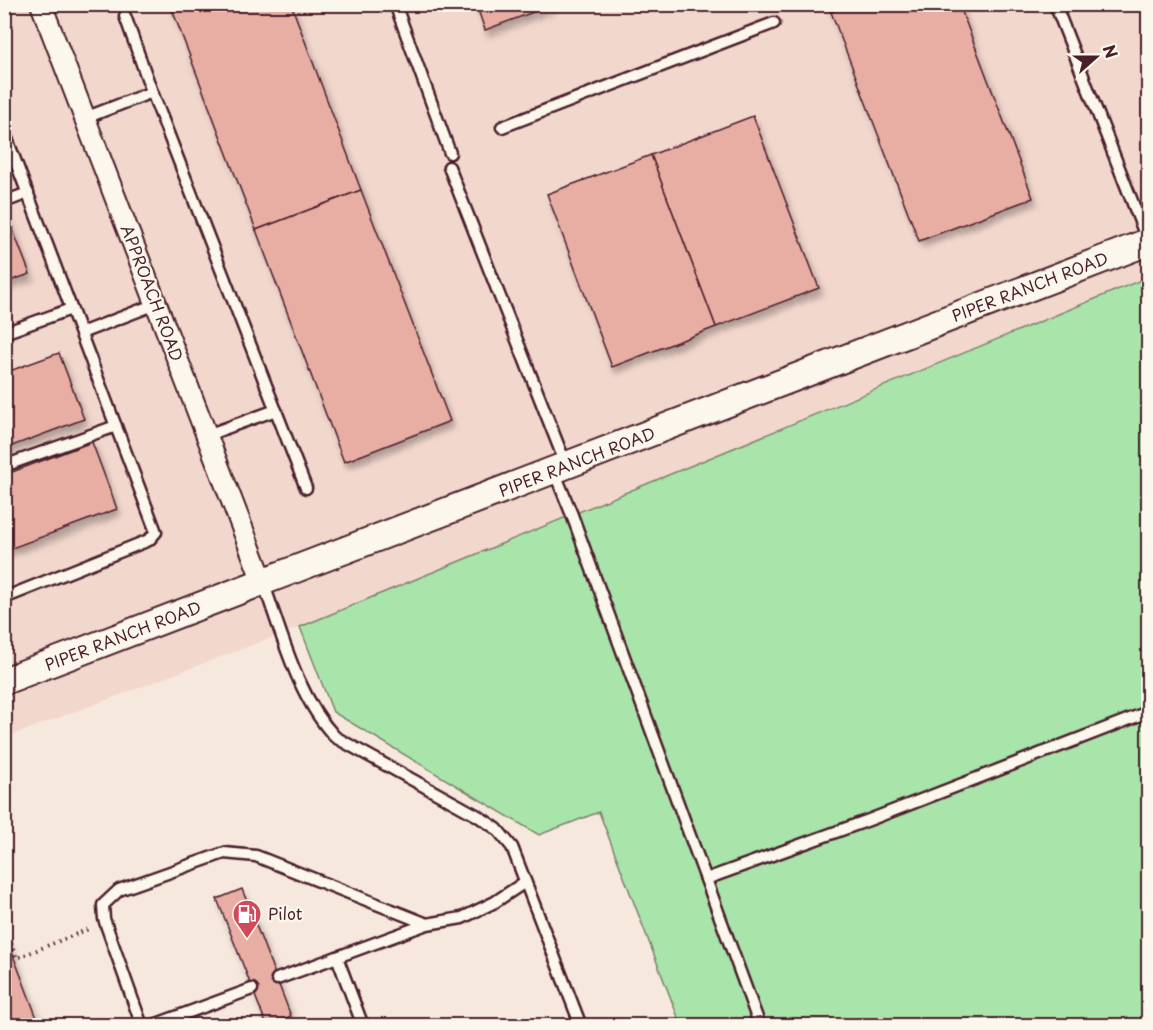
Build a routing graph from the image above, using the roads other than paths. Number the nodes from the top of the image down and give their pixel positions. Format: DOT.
graph roads {
  1 [pos="41,4"];
  2 [pos="394,4"];
  3 [pos="1055,4"];
  4 [pos="125,16"];
  5 [pos="774,23"];
  6 [pos="152,92"];
  7 [pos="85,118"];
  8 [pos="502,127"];
  9 [pos="4,131"];
  10 [pos="450,153"];
  11 [pos="449,167"];
  12 [pos="28,193"];
  13 [pos="4,202"];
  14 [pos="1148,242"];
  15 [pos="156,304"];
  16 [pos="71,309"];
  17 [pos="4,333"];
  18 [pos="81,333"];
  19 [pos="276,410"];
  20 [pos="116,426"];
  21 [pos="207,435"];
  22 [pos="4,466"];
  23 [pos="560,468"];
  24 [pos="306,488"];
  25 [pos="263,582"];
  26 [pos="4,598"];
  27 [pos="4,681"];
  28 [pos="1149,712"];
  29 [pos="706,879"];
  30 [pos="525,882"];
  31 [pos="427,924"];
  32 [pos="337,957"];
  33 [pos="277,979"];
  34 [pos="252,989"];
  35 [pos="142,1026"];
  36 [pos="151,1026"];
  37 [pos="363,1026"];
  38 [pos="581,1026"];
  39 [pos="760,1026"];
  1 -- 7 [label="street, APPROACH ROAD"];
  2 -- 10 [label="lane"];
  3 -- 14 [label="lane"];
  4 -- 6 [label="lane"];
  5 -- 8 [label="lane"];
  6 -- 7 [label="lane"];
  6 -- 19 [label="lane"];
  7 -- 15 [label="street, APPROACH ROAD"];
  9 -- 12 [label="lane"];
  11 -- 23 [label="lane"];
  12 -- 13 [label="lane"];
  12 -- 16 [label="lane"];
  14 -- 23 [label="street, PIPER RANCH ROAD"];
  15 -- 18 [label="lane"];
  15 -- 21 [label="street, APPROACH ROAD"];
  16 -- 17 [label="lane"];
  16 -- 18 [label="lane"];
  18 -- 20 [label="lane"];
  19 -- 21 [label="lane"];
  19 -- 24 [label="lane"];
  20 -- 22 [label="lane"];
  20 -- 26 [label="lane"];
  21 -- 25 [label="street, APPROACH ROAD"];
  23 -- 25 [label="street, PIPER RANCH ROAD"];
  23 -- 29 [label="lane"];
  25 -- 27 [label="street, PIPER RANCH ROAD"];
  25 -- 30 [label="lane"];
  28 -- 29 [label="lane"];
  29 -- 39 [label="lane"];
  30 -- 31 [label="lane"];
  30 -- 38 [label="lane"];
  31 -- 32 [label="lane"];
  31 -- 35 [label="lane"];
  32 -- 33 [label="lane"];
  32 -- 37 [label="lane"];
  34 -- 36 [label="lane"];
}
